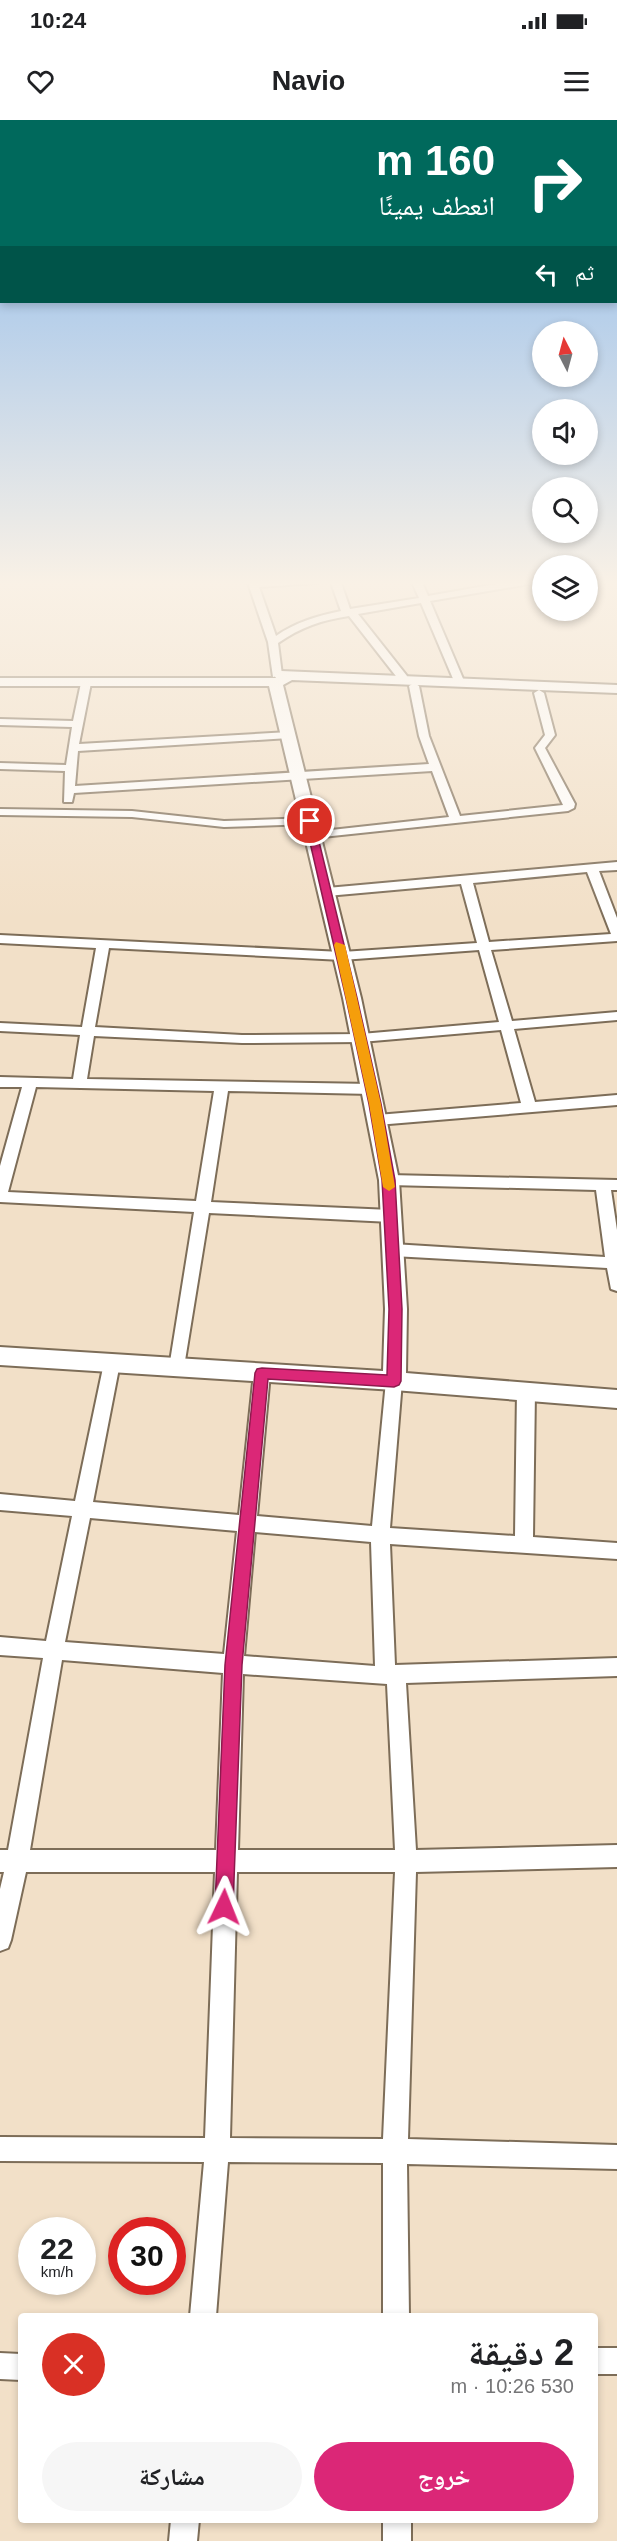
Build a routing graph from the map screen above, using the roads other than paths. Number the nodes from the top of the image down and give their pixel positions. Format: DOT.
graph roads {
  1 [pos="84,693"];
  2 [pos="280,693"];
  3 [pos="412,693"];
  4 [pos="539,693"];
  5 [pos="617,696"];
  6 [pos="0,722"];
  7 [pos="77,724"];
  8 [pos="289,735"];
  9 [pos="73,748"];
  10 [pos="0,765"];
  11 [pos="436,767"];
  12 [pos="71,768"];
  13 [pos="299,774"];
  14 [pos="69,790"];
  15 [pos="0,812"];
  16 [pos="67,812"];
  17 [pos="456,820"];
  18 [pos="311,828"];
  19 [pos="617,866"];
  20 [pos="592,869"];
  21 [pos="466,880"];
  22 [pos="327,891"];
  23 [pos="617,936"];
  24 [pos="0,939"];
  25 [pos="103,945"];
  26 [pos="485,948"];
  27 [pos="342,956"];
  28 [pos="617,1016"];
  29 [pos="507,1024"];
  30 [pos="0,1027"];
  31 [pos="89,1031"];
  32 [pos="361,1038"];
  33 [pos="0,1082"];
  34 [pos="30,1083"];
  35 [pos="79,1083"];
  36 [pos="222,1086"];
  37 [pos="372,1089"];
  38 [pos="617,1100"];
  39 [pos="529,1107"];
  40 [pos="377,1120"];
  41 [pos="389,1180"];
  42 [pos="610,1185"];
  43 [pos="0,1196"];
  44 [pos="202,1208"];
  45 [pos="391,1216"];
  46 [pos="393,1250"];
  47 [pos="614,1263"];
  48 [pos="617,1285"];
  49 [pos="0,1356"];
  50 [pos="112,1363"];
  51 [pos="177,1368"];
  52 [pos="262,1373"];
  53 [pos="394,1381"];
  54 [pos="526,1391"];
  55 [pos="617,1399"];
  56 [pos="0,1502"];
  57 [pos="82,1510"];
  58 [pos="247,1524"];
  59 [pos="380,1535"];
  60 [pos="524,1544"];
  61 [pos="617,1551"];
  62 [pos="0,1646"];
  63 [pos="54,1650"];
  64 [pos="233,1665"];
  65 [pos="617,1667"];
  66 [pos="391,1674"];
  67 [pos="617,1856"];
  68 [pos="8,1861"];
  69 [pos="406,1861"];
  70 [pos="225,1862"];
  71 [pos="0,1940"];
  72 [pos="0,2149"];
  73 [pos="217,2151"];
  74 [pos="395,2151"];
  75 [pos="617,2161"];
  76 [pos="202,2313"];
  77 [pos="396,2313"];
  78 [pos="598,2361"];
  79 [pos="617,2361"];
  80 [pos="0,2366"];
  81 [pos="18,2367"];
  82 [pos="185,2523"];
  83 [pos="397,2523"];
  84 [pos="183,2541"];
  85 [pos="397,2541"];
  1 -- 7 [label="street"];
  2 -- 8 [label="street"];
  3 -- 11 [label="street"];
  4 -- 5 [label="street"];
  4 -- 17 [label="street"];
  6 -- 7 [label="street"];
  7 -- 9 [label="street"];
  8 -- 9 [label="street"];
  8 -- 13 [label="street"];
  9 -- 12 [label="street"];
  10 -- 12 [label="street"];
  11 -- 13 [label="street"];
  11 -- 17 [label="street"];
  12 -- 14 [label="street"];
  13 -- 14 [label="street"];
  13 -- 18 [label="street"];
  14 -- 16 [label="street"];
  15 -- 16 [label="street"];
  16 -- 18 [label="street"];
  17 -- 18 [label="street"];
  18 -- 22 [label="street"];
  19 -- 20 [label="street"];
  20 -- 21 [label="street"];
  20 -- 23 [label="street"];
  21 -- 22 [label="street"];
  21 -- 26 [label="street"];
  22 -- 27 [label="street"];
  23 -- 26 [label="street"];
  24 -- 25 [label="street"];
  25 -- 27 [label="street"];
  25 -- 31 [label="street"];
  26 -- 27 [label="street"];
  26 -- 29 [label="street"];
  27 -- 32 [label="street"];
  28 -- 29 [label="street"];
  29 -- 32 [label="street"];
  29 -- 39 [label="street"];
  30 -- 31 [label="street"];
  31 -- 32 [label="street"];
  31 -- 35 [label="street"];
  32 -- 37 [label="street"];
  33 -- 34 [label="street"];
  34 -- 35 [label="street"];
  34 -- 43 [label="street"];
  35 -- 36 [label="street"];
  36 -- 37 [label="street"];
  36 -- 44 [label="street"];
  37 -- 40 [label="street"];
  38 -- 39 [label="street"];
  39 -- 40 [label="street"];
  40 -- 41 [label="street"];
  41 -- 42 [label="street"];
  41 -- 45 [label="street"];
  42 -- 47 [label="street"];
  43 -- 44 [label="street"];
  44 -- 45 [label="street"];
  44 -- 51 [label="street"];
  45 -- 46 [label="street"];
  46 -- 47 [label="street"];
  46 -- 53 [label="street"];
  47 -- 48 [label="street"];
  49 -- 50 [label="street"];
  50 -- 51 [label="street"];
  50 -- 57 [label="street"];
  51 -- 52 [label="street"];
  52 -- 53 [label="street"];
  52 -- 58 [label="street"];
  53 -- 54 [label="street"];
  53 -- 59 [label="street"];
  54 -- 55 [label="street"];
  54 -- 60 [label="street"];
  56 -- 57 [label="street"];
  57 -- 58 [label="street"];
  57 -- 63 [label="street"];
  58 -- 59 [label="street"];
  58 -- 64 [label="street"];
  59 -- 60 [label="street"];
  59 -- 66 [label="street"];
  60 -- 61 [label="street"];
  62 -- 63 [label="street"];
  63 -- 64 [label="street"];
  63 -- 68 [label="street"];
  64 -- 66 [label="street"];
  64 -- 70 [label="street"];
  65 -- 66 [label="street"];
  66 -- 69 [label="street"];
  67 -- 69 [label="street"];
  68 -- 70 [label="street"];
  68 -- 71 [label="street"];
  69 -- 70 [label="street"];
  69 -- 74 [label="street"];
  70 -- 73 [label="street"];
  72 -- 73 [label="street"];
  73 -- 74 [label="street"];
  73 -- 76 [label="street"];
  74 -- 75 [label="street"];
  74 -- 77 [label="street"];
  78 -- 79 [label="street"];
  80 -- 81 [label="street"];
  82 -- 84 [label="street"];
  83 -- 85 [label="street"];
}
